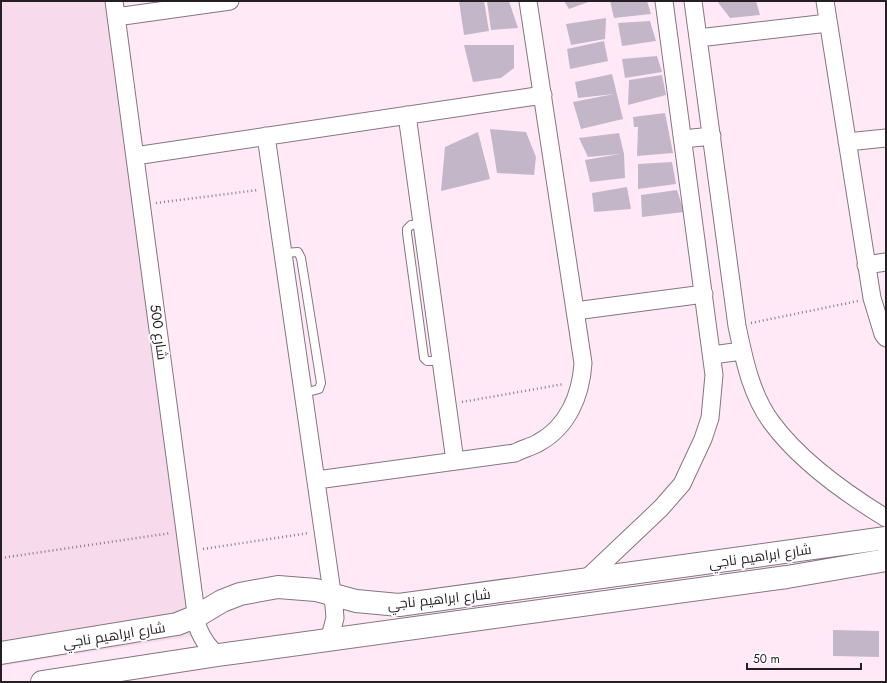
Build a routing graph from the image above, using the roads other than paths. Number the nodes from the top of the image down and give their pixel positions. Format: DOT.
graph roads {
  1 [pos="230,1"];
  2 [pos="528,1"];
  3 [pos="664,1"];
  4 [pos="693,1"];
  5 [pos="825,1"];
  6 [pos="115,9"];
  7 [pos="828,24"];
  8 [pos="698,38"];
  9 [pos="543,95"];
  10 [pos="407,115"];
  11 [pos="266,136"];
  12 [pos="712,136"];
  13 [pos="886,138"];
  14 [pos="683,139"];
  15 [pos="847,142"];
  16 [pos="135,156"];
  17 [pos="886,262"];
  18 [pos="866,265"];
  19 [pos="704,294"];
  20 [pos="576,311"];
  21 [pos="886,338"];
  22 [pos="742,351"];
  23 [pos="712,355"];
  24 [pos="455,461"];
  25 [pos="316,480"];
  26 [pos="886,518"];
  27 [pos="886,538"];
  28 [pos="886,560"];
  29 [pos="584,581"];
  30 [pos="331,594"];
  31 [pos="197,616"];
  32 [pos="330,641"];
  33 [pos="1,653"];
  34 [pos="218,655"];
  35 [pos="42,682"];
  1 -- 6 [label="street"];
  2 -- 9 [label="street"];
  3 -- 14 [label="street"];
  4 -- 8 [label="street"];
  5 -- 7 [label="street"];
  6 -- 16 [label="street, شارع 500"];
  7 -- 8 [label="street"];
  7 -- 15 [label="street"];
  8 -- 12 [label="street"];
  9 -- 10 [label="street"];
  9 -- 20 [label="street"];
  10 -- 11 [label="street"];
  10 -- 24 [label="street"];
  11 -- 16 [label="street"];
  11 -- 25 [label="street"];
  12 -- 14 [label="street"];
  12 -- 22 [label="street"];
  13 -- 15 [label="street"];
  14 -- 19 [label="street"];
  15 -- 18 [label="street"];
  16 -- 31 [label="street, شارع 500"];
  17 -- 18 [label="street"];
  18 -- 21 [label="street"];
  19 -- 20 [label="street"];
  19 -- 23 [label="street"];
  20 -- 24 [label="street"];
  22 -- 23 [label="street"];
  22 -- 26 [label="street"];
  23 -- 29 [label="street"];
  24 -- 25 [label="street"];
  25 -- 30 [label="street"];
  27 -- 29 [label="street, شارع ابراهيم ناجي"];
  28 -- 32 [label="street, شارع ابراهيم ناجي"];
  29 -- 30 [label="street, شارع ابراهيم ناجي"];
  30 -- 31 [label="street, شارع ابراهيم ناجي"];
  30 -- 32 [label="street"];
  31 -- 33 [label="street, شارع ابراهيم ناجي"];
  31 -- 34 [label="street, شارع 500"];
  32 -- 34 [label="street, شارع ابراهيم ناجي"];
  34 -- 35 [label="street, شارع ابراهيم ناجي"];
}
